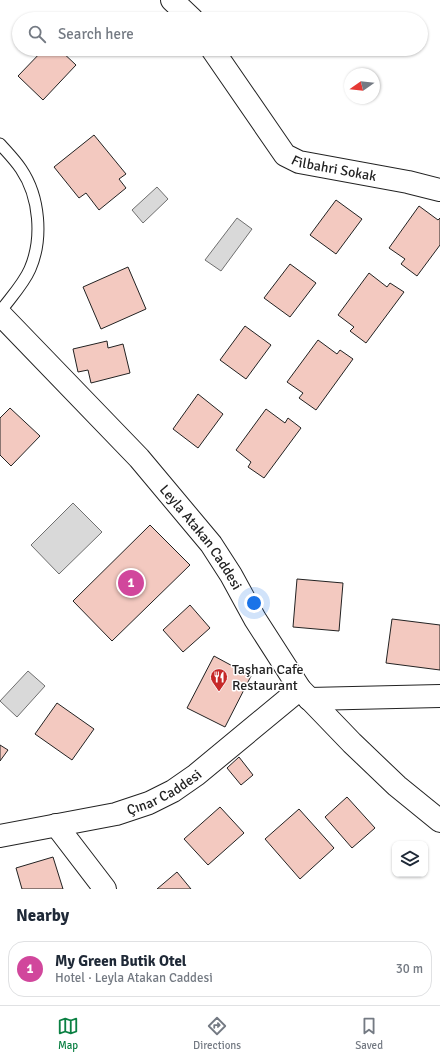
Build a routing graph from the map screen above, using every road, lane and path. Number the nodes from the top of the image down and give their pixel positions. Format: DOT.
graph roads {
  1 [pos="172,0"];
  2 [pos="185,12"];
  3 [pos="217,56"];
  4 [pos="0,144"];
  5 [pos="440,190"];
  6 [pos="0,313"];
  7 [pos="304,694"];
  8 [pos="440,696"];
  9 [pos="440,821"];
  10 [pos="56,826"];
  11 [pos="0,836"];
  12 [pos="105,889"];
  1 -- 2 [label="street"];
  3 -- 5 [label="street, Filbahri Sokak"];
  4 -- 6 [label="lane"];
  6 -- 7 [label="street, Leyla Atakan Caddesi"];
  7 -- 8 [label="street"];
  7 -- 9 [label="street, Leyla Atakan Caddesi"];
  7 -- 10 [label="street, Çınar Caddesi"];
  10 -- 11 [label="street, Çınar Caddesi"];
  10 -- 12 [label="street"];
}
